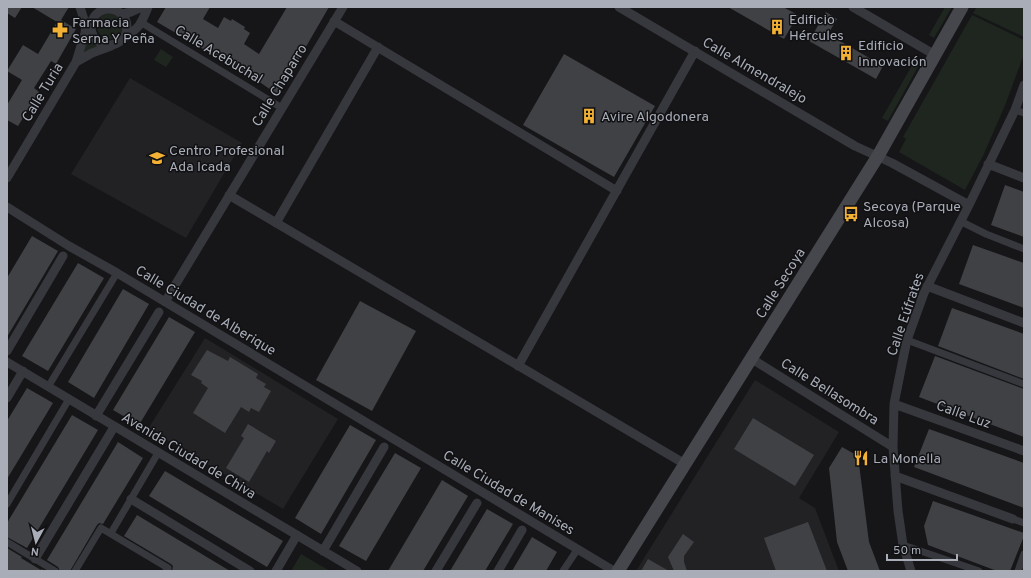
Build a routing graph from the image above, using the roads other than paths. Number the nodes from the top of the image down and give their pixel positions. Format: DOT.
graph roads {
  1 [pos="80,7"];
  2 [pos="142,7"];
  3 [pos="148,7"];
  4 [pos="343,7"];
  5 [pos="620,7"];
  6 [pos="853,7"];
  7 [pos="962,7"];
  8 [pos="117,11"];
  9 [pos="334,21"];
  10 [pos="142,23"];
  11 [pos="88,25"];
  12 [pos="120,41"];
  13 [pos="378,47"];
  14 [pos="695,51"];
  15 [pos="935,55"];
  16 [pos="76,62"];
  17 [pos="1024,85"];
  18 [pos="282,108"];
  19 [pos="1014,110"];
  20 [pos="1024,113"];
  21 [pos="878,156"];
  22 [pos="988,164"];
  23 [pos="7,178"];
  24 [pos="1024,178"];
  25 [pos="617,191"];
  26 [pos="229,195"];
  27 [pos="969,205"];
  28 [pos="7,207"];
  29 [pos="960,221"];
  30 [pos="276,223"];
  31 [pos="70,246"];
  32 [pos="1024,249"];
  33 [pos="64,256"];
  34 [pos="117,273"];
  35 [pos="927,286"];
  36 [pos="165,302"];
  37 [pos="159,312"];
  38 [pos="1024,322"];
  39 [pos="907,340"];
  40 [pos="7,352"];
  41 [pos="752,358"];
  42 [pos="7,362"];
  43 [pos="518,366"];
  44 [pos="23,371"];
  45 [pos="1024,384"];
  46 [pos="48,387"];
  47 [pos="7,398"];
  48 [pos="69,399"];
  49 [pos="894,404"];
  50 [pos="96,416"];
  51 [pos="114,427"];
  52 [pos="390,437"];
  53 [pos="384,447"];
  54 [pos="893,447"];
  55 [pos="1024,451"];
  56 [pos="158,453"];
  57 [pos="685,464"];
  58 [pos="895,476"];
  59 [pos="483,492"];
  60 [pos="131,499"];
  61 [pos="476,503"];
  62 [pos="7,504"];
  63 [pos="528,519"];
  64 [pos="1013,519"];
  65 [pos="1024,523"];
  66 [pos="522,530"];
  67 [pos="110,533"];
  68 [pos="297,535"];
  69 [pos="7,542"];
  70 [pos="903,544"];
  71 [pos="322,550"];
  72 [pos="576,550"];
  73 [pos="1024,554"];
  74 [pos="35,559"];
  75 [pos="55,571"];
  76 [pos="75,571"];
  77 [pos="166,571"];
  78 [pos="250,571"];
  79 [pos="276,571"];
  80 [pos="356,571"];
  81 [pos="436,571"];
  82 [pos="498,571"];
  83 [pos="563,571"];
  84 [pos="614,571"];
  85 [pos="618,571"];
  86 [pos="911,571"];
  87 [pos="980,571"];
  88 [pos="1018,571"];
  1 -- 11 [label="street"];
  2 -- 8 [label="street"];
  3 -- 10 [label="street, Calle Turia"];
  4 -- 9 [label="street, Calle Chaparro"];
  5 -- 14 [label="street, Calle Almendralejo"];
  6 -- 15 [label="street"];
  7 -- 15 [label="main road, Calle Secoya"];
  8 -- 11 [label="street"];
  8 -- 12 [label="street"];
  9 -- 13 [label="street"];
  9 -- 18 [label="street, Calle Chaparro"];
  10 -- 12 [label="street, Calle Turia"];
  10 -- 18 [label="street, Calle Acebuchal"];
  11 -- 12 [label="street"];
  11 -- 16 [label="street, Calle Turia"];
  12 -- 16 [label="street, Calle Turia"];
  13 -- 25 [label="street"];
  13 -- 30 [label="street"];
  14 -- 21 [label="street, Calle Almendralejo"];
  14 -- 25 [label="street"];
  15 -- 21 [label="main road, Calle Secoya"];
  16 -- 23 [label="street, Calle Turia"];
  17 -- 19 [label="street, Calle Eúfrates"];
  18 -- 26 [label="street, Calle Chaparro"];
  19 -- 20 [label="street"];
  19 -- 22 [label="street, Calle Eúfrates"];
  21 -- 27 [label="street, Calle Almendralejo"];
  21 -- 41 [label="main road, Calle Secoya"];
  22 -- 24 [label="street"];
  22 -- 27 [label="street, Calle Eúfrates"];
  25 -- 43 [label="street"];
  26 -- 30 [label="street"];
  26 -- 36 [label="street, Calle Chaparro"];
  27 -- 29 [label="street, Calle Eúfrates"];
  28 -- 31 [label="street, Calle Ciudad de Alberique"];
  29 -- 32 [label="street"];
  29 -- 35 [label="street, Calle Eúfrates"];
  30 -- 43 [label="street"];
  31 -- 33 [label="street"];
  31 -- 34 [label="street, Calle Ciudad de Alberique"];
  33 -- 40 [label="street"];
  34 -- 36 [label="street, Calle Ciudad de Alberique"];
  34 -- 46 [label="street"];
  35 -- 38 [label="street"];
  35 -- 39 [label="street, Calle Eúfrates"];
  36 -- 37 [label="street"];
  36 -- 52 [label="street, Calle Ciudad de Alberique"];
  37 -- 50 [label="street"];
  39 -- 45 [label="street"];
  39 -- 49 [label="street, Calle Eúfrates"];
  41 -- 54 [label="street, Calle Bellasombra"];
  41 -- 57 [label="main road, Calle Secoya"];
  42 -- 44 [label="street, Avenida Ciudad de Chiva"];
  43 -- 57 [label="street"];
  44 -- 46 [label="street, Avenida Ciudad de Chiva"];
  44 -- 47 [label="street"];
  46 -- 48 [label="street, Avenida Ciudad de Chiva"];
  48 -- 50 [label="street, Avenida Ciudad de Chiva"];
  48 -- 62 [label="street"];
  49 -- 54 [label="street, Calle Eúfrates"];
  49 -- 55 [label="street, Calle Luz"];
  50 -- 51 [label="street, Avenida Ciudad de Chiva"];
  51 -- 56 [label="street, Avenida Ciudad de Chiva"];
  51 -- 74 [label="street"];
  52 -- 53 [label="street"];
  52 -- 59 [label="street, Calle Ciudad de Manises"];
  53 -- 71 [label="street"];
  54 -- 58 [label="street, Calle Eúfrates"];
  56 -- 60 [label="street"];
  56 -- 68 [label="street, Avenida Ciudad de Chiva"];
  57 -- 85 [label="main road, Calle Secoya"];
  58 -- 64 [label="street"];
  58 -- 70 [label="street, Calle Eúfrates"];
  59 -- 61 [label="street"];
  59 -- 63 [label="street, Calle Ciudad de Manises"];
  60 -- 67 [label="street"];
  60 -- 78 [label="street"];
  61 -- 81 [label="street"];
  63 -- 66 [label="street"];
  63 -- 72 [label="street, Calle Ciudad de Manises"];
  64 -- 65 [label="street"];
  66 -- 82 [label="street"];
  67 -- 76 [label="street"];
  67 -- 77 [label="street"];
  68 -- 71 [label="street, Avenida Ciudad de Chiva"];
  68 -- 79 [label="street"];
  69 -- 74 [label="street"];
  70 -- 86 [label="street, Calle Eúfrates"];
  70 -- 87 [label="street"];
  71 -- 80 [label="street, Avenida Ciudad de Chiva"];
  72 -- 83 [label="street"];
  72 -- 84 [label="street, Calle Ciudad de Manises"];
  73 -- 88 [label="street"];
  74 -- 75 [label="street"];
}
